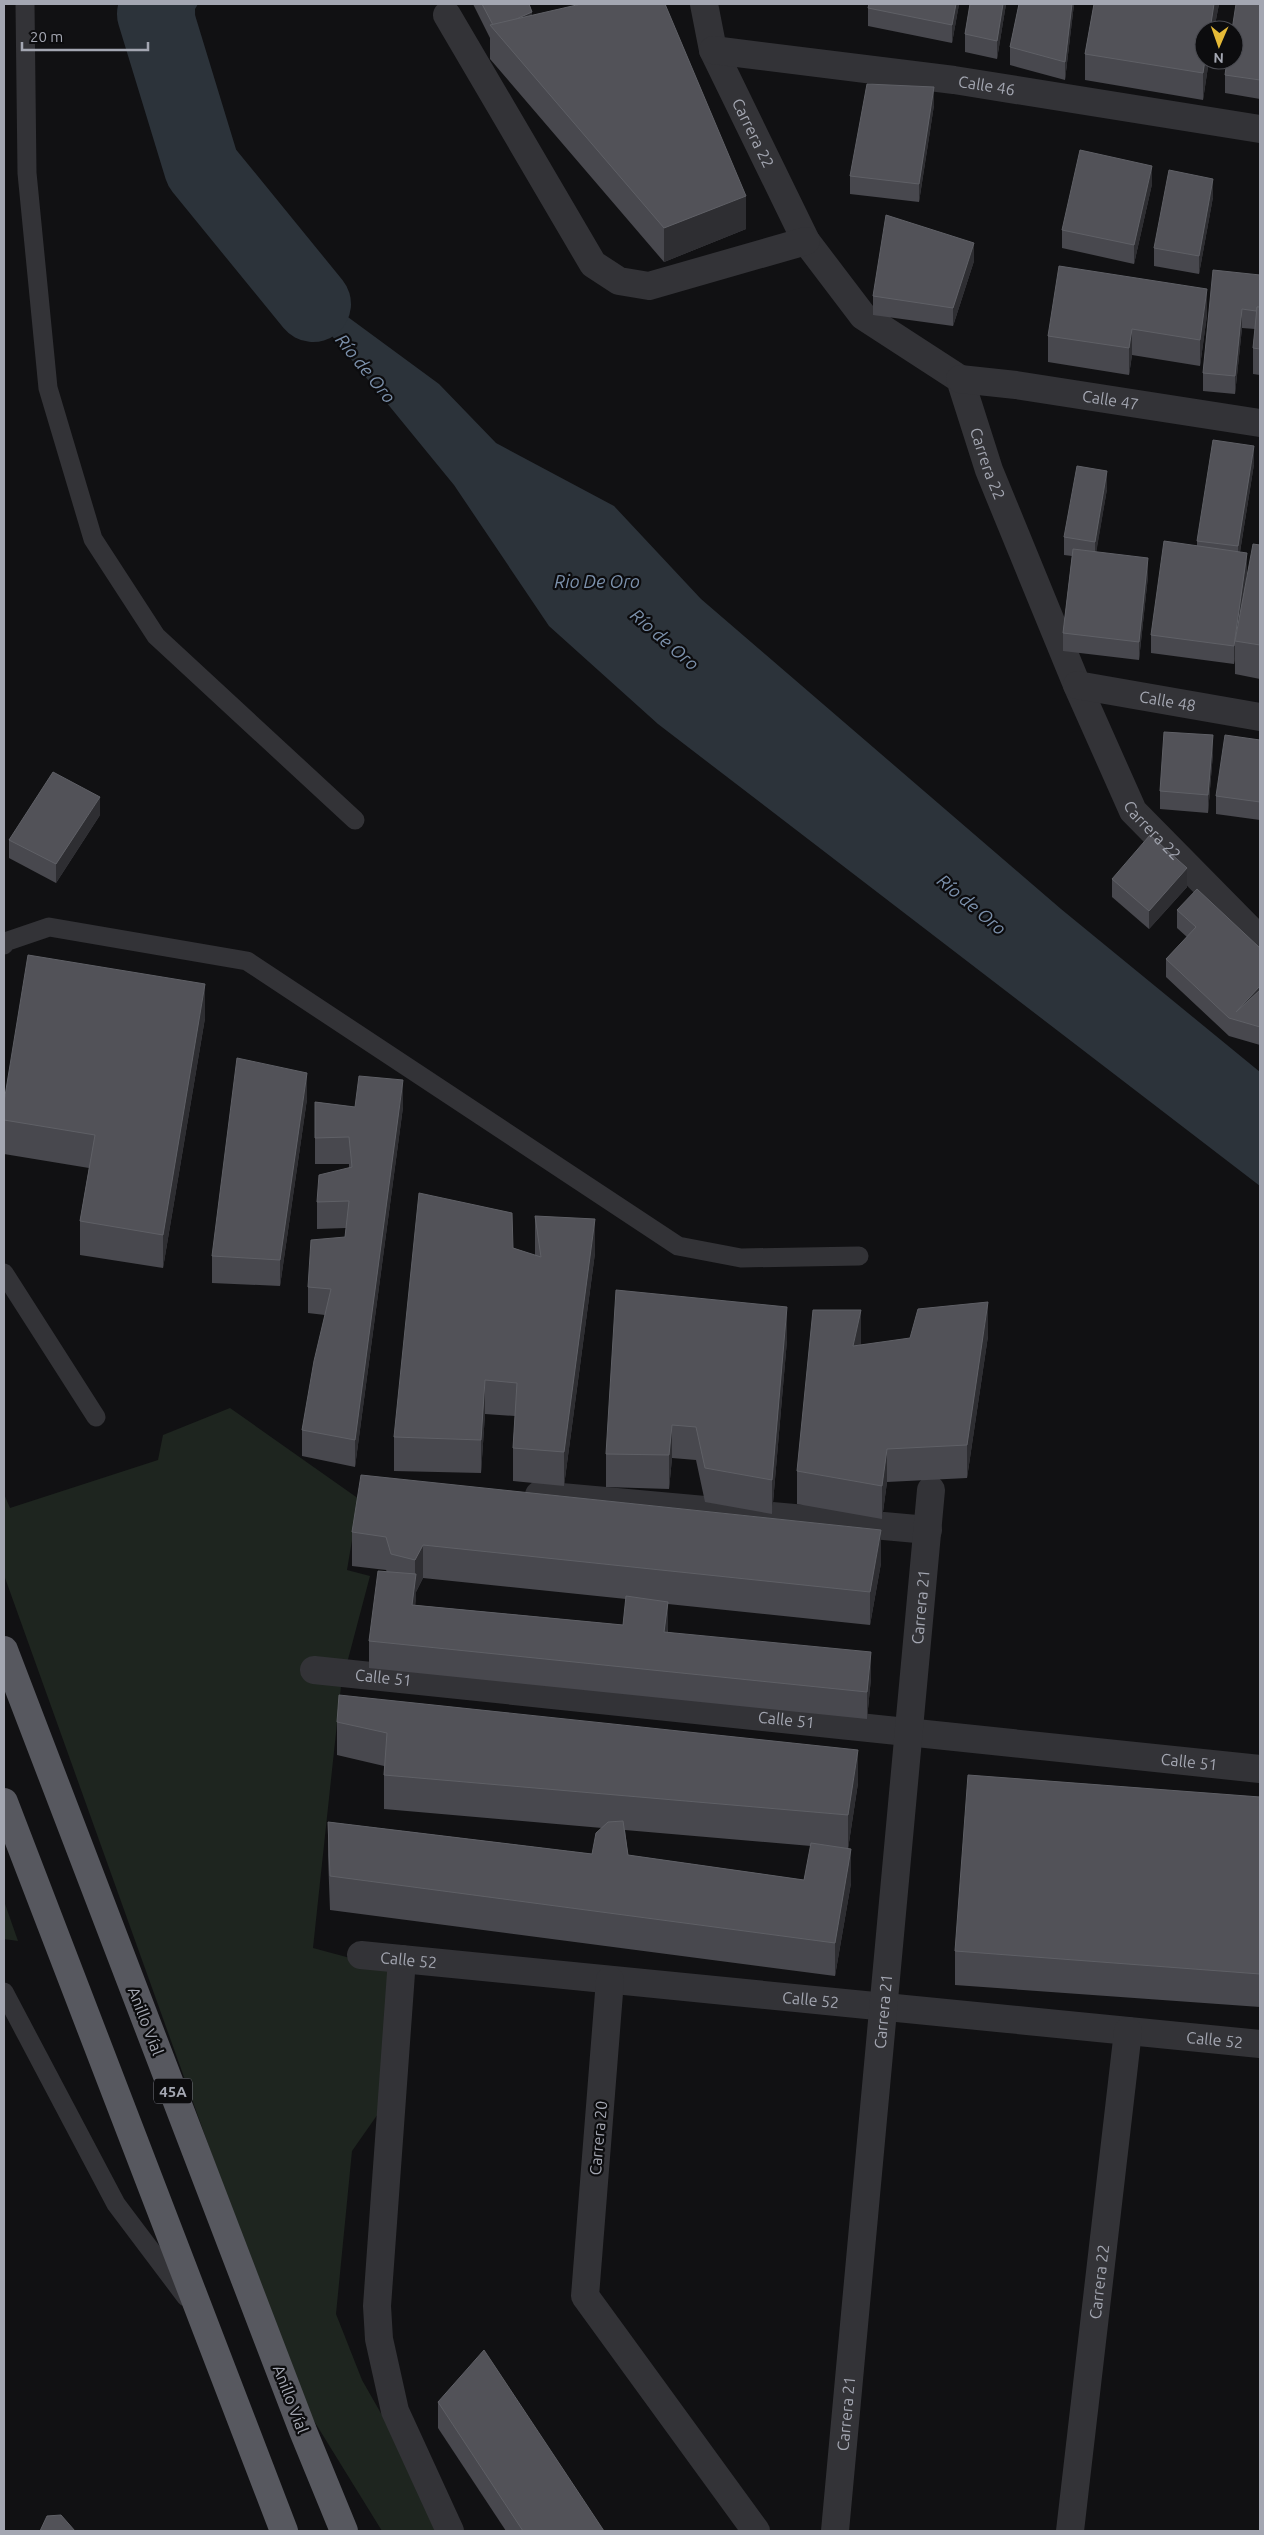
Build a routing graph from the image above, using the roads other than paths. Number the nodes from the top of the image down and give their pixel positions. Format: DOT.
graph roads {
  1 [pos="25,4"];
  2 [pos="704,4"];
  3 [pos="447,14"];
  4 [pos="714,50"];
  5 [pos="1260,128"];
  6 [pos="806,241"];
  7 [pos="960,379"];
  8 [pos="1260,423"];
  9 [pos="1077,685"];
  10 [pos="1260,717"];
  11 [pos="355,820"];
  12 [pos="1260,940"];
  13 [pos="4,945"];
  14 [pos="859,1256"];
  15 [pos="4,1273"];
  16 [pos="96,1417"];
  17 [pos="931,1490"];
  18 [pos="518,1493"];
  19 [pos="928,1530"];
  20 [pos="4,1650"];
  21 [pos="314,1670"];
  22 [pos="909,1732"];
  23 [pos="1260,1769"];
  24 [pos="4,1802"];
  25 [pos="361,1955"];
  26 [pos="402,1959"];
  27 [pos="610,1980"];
  28 [pos="4,1992"];
  29 [pos="884,2007"];
  30 [pos="1128,2031"];
  31 [pos="1260,2044"];
  32 [pos="199,2314"];
  33 [pos="284,2531"];
  34 [pos="344,2531"];
  35 [pos="450,2531"];
  36 [pos="756,2531"];
  37 [pos="835,2531"];
  38 [pos="1070,2531"];
  1 -- 11 [label="lane"];
  2 -- 4 [label="street, Carrera 22"];
  3 -- 6 [label="street"];
  4 -- 5 [label="street, Calle 46"];
  4 -- 6 [label="street, Carrera 22"];
  6 -- 7 [label="street, Carrera 22"];
  7 -- 8 [label="street, Calle 47"];
  7 -- 9 [label="street, Carrera 22"];
  9 -- 10 [label="street, Calle 48"];
  9 -- 12 [label="street, Carrera 22"];
  13 -- 14 [label="lane"];
  15 -- 16 [label="lane"];
  17 -- 19 [label="street, Carrera 21"];
  18 -- 19 [label="street"];
  19 -- 22 [label="street, Carrera 21"];
  20 -- 34 [label="highway, Anillo Víal / 45A"];
  21 -- 22 [label="street, Calle 51"];
  22 -- 23 [label="street, Calle 51"];
  22 -- 29 [label="street, Carrera 21"];
  24 -- 32 [label="highway"];
  25 -- 26 [label="street, Calle 52"];
  26 -- 27 [label="street, Calle 52"];
  26 -- 35 [label="street"];
  27 -- 29 [label="street, Calle 52"];
  27 -- 36 [label="street, Carrera 20"];
  28 -- 32 [label="lane"];
  29 -- 30 [label="street, Calle 52"];
  29 -- 37 [label="street, Carrera 21"];
  30 -- 31 [label="street, Calle 52"];
  30 -- 38 [label="street, Carrera 22"];
  32 -- 33 [label="highway"];
}
